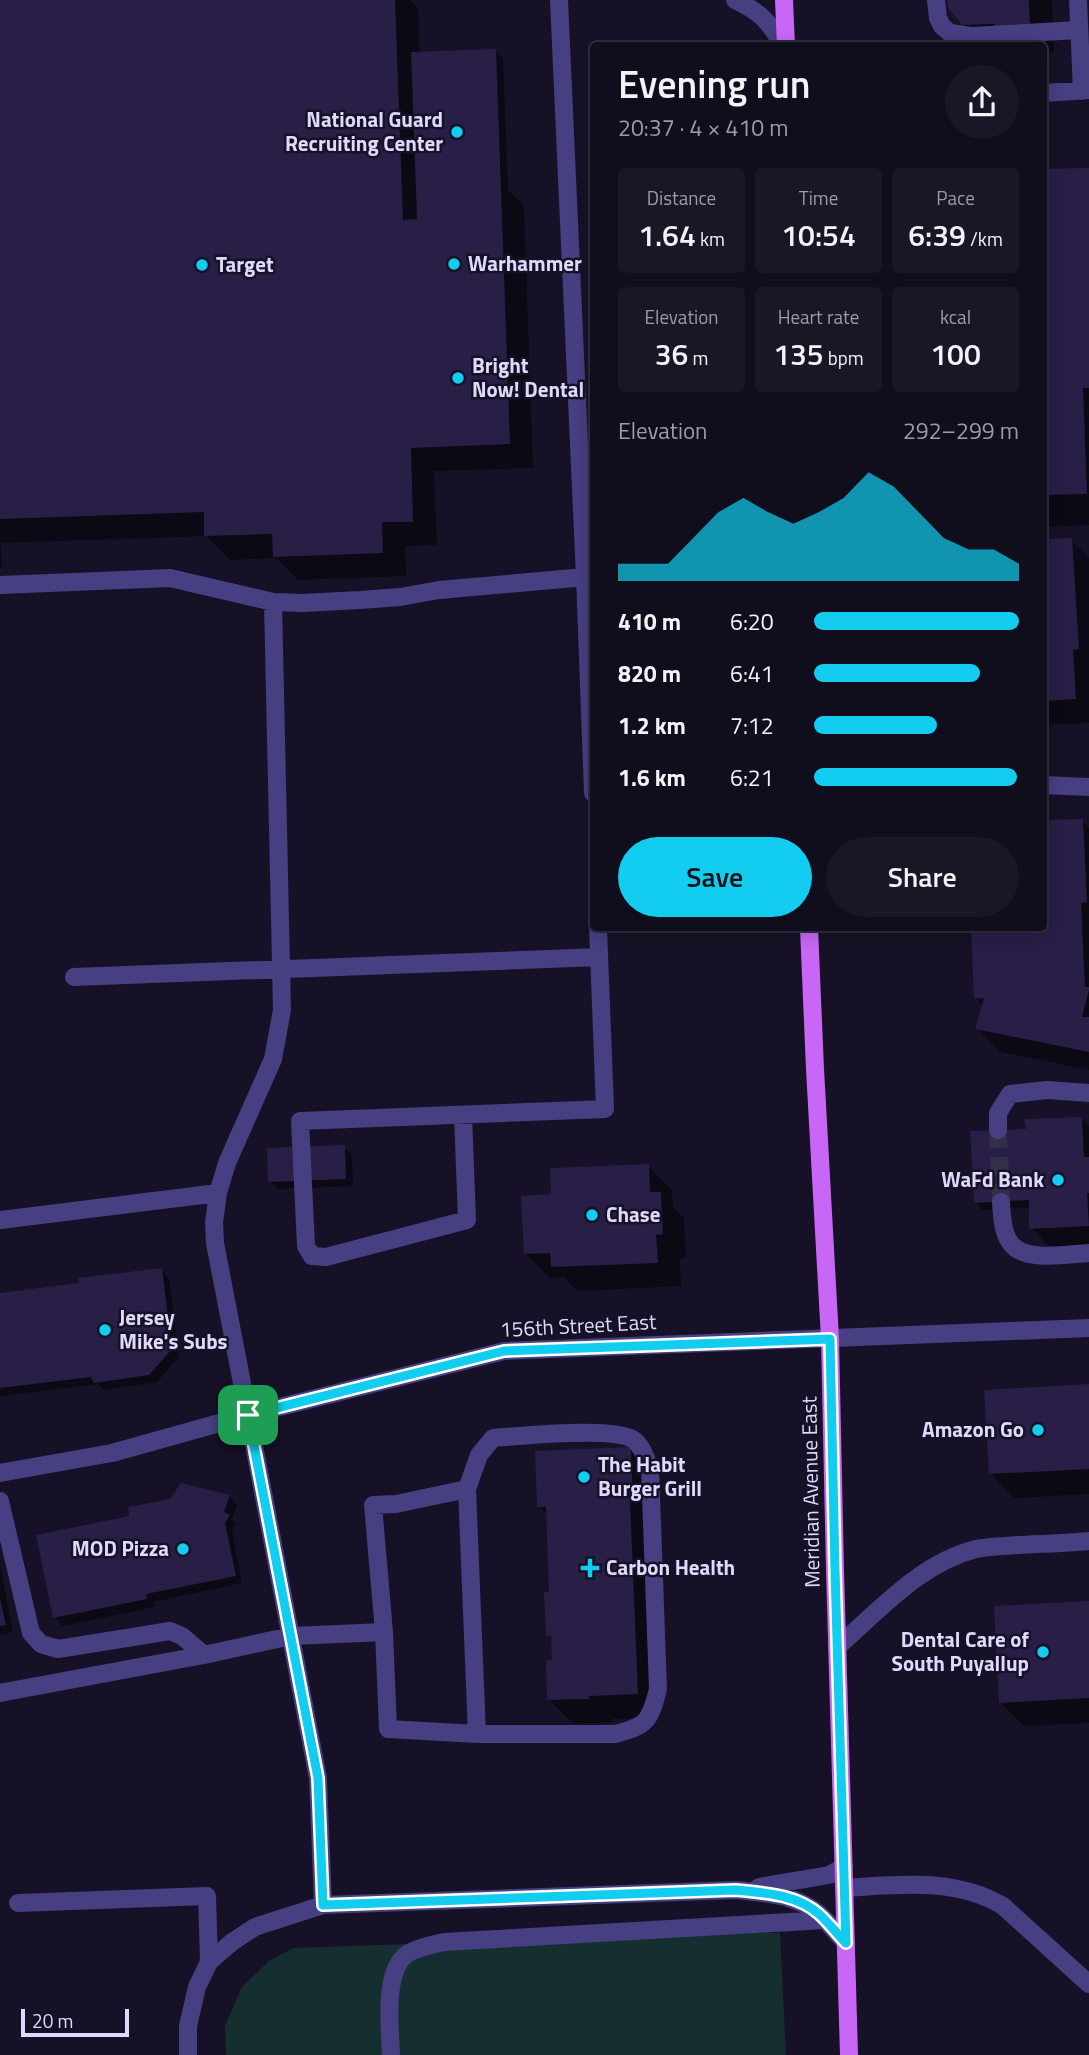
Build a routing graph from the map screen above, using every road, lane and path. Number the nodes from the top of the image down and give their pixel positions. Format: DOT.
graph roads {
  1 [pos="559,0"];
  2 [pos="735,0"];
  3 [pos="784,0"];
  4 [pos="936,0"];
  5 [pos="1078,0"];
  6 [pos="1079,30"];
  7 [pos="782,42"];
  8 [pos="784,42"];
  9 [pos="1086,90"];
  10 [pos="1047,93"];
  11 [pos="585,577"];
  12 [pos="0,585"];
  13 [pos="273,602"];
  14 [pos="590,712"];
  15 [pos="1047,785"];
  16 [pos="1089,787"];
  17 [pos="598,931"];
  18 [pos="809,931"];
  19 [pos="599,957"];
  20 [pos="282,969"];
  21 [pos="74,977"];
  22 [pos="1089,1093"];
  23 [pos="463,1115"];
  24 [pos="998,1130"];
  25 [pos="218,1193"];
  26 [pos="1001,1202"];
  27 [pos="0,1220"];
  28 [pos="1089,1253"];
  29 [pos="1089,1328"];
  30 [pos="830,1339"];
  31 [pos="248,1415"];
  32 [pos="0,1473"];
  33 [pos="467,1489"];
  34 [pos="0,1502"];
  35 [pos="1089,1541"];
  36 [pos="384,1632"];
  37 [pos="291,1636"];
  38 [pos="837,1647"];
  39 [pos="204,1655"];
  40 [pos="0,1693"];
  41 [pos="477,1734"];
  42 [pos="844,1867"];
  43 [pos="844,1888"];
  44 [pos="735,1890"];
  45 [pos="18,1903"];
  46 [pos="323,1905"];
  47 [pos="825,1920"];
  48 [pos="846,1943"];
  49 [pos="209,1962"];
  50 [pos="1089,1984"];
  51 [pos="188,2055"];
  52 [pos="391,2055"];
  53 [pos="849,2055"];
  1 -- 11 [label="street"];
  2 -- 7 [label="street"];
  3 -- 8 [label="main road"];
  4 -- 6 [label="street"];
  5 -- 6 [label="street"];
  6 -- 9 [label="street"];
  9 -- 10 [label="street"];
  11 -- 13 [label="street"];
  11 -- 14 [label="street"];
  12 -- 13 [label="street"];
  13 -- 20 [label="street"];
  15 -- 16 [label="street"];
  17 -- 19 [label="street"];
  18 -- 30 [label="main road, Meridian Avenue East"];
  19 -- 20 [label="street"];
  19 -- 23 [label="street"];
  20 -- 21 [label="street"];
  20 -- 25 [label="street"];
  22 -- 24 [label="street"];
  23 -- 23 [label="street"];
  25 -- 27 [label="street"];
  25 -- 31 [label="street"];
  26 -- 28 [label="street"];
  29 -- 30 [label="street, 156th Street East"];
  30 -- 31 [label="street, 156th Street East"];
  30 -- 38 [label="main road, Meridian Avenue East"];
  31 -- 32 [label="street, 156th Street East"];
  31 -- 37 [label="street"];
  33 -- 36 [label="street"];
  33 -- 41 [label="street"];
  33 -- 41 [label="street"];
  34 -- 39 [label="street"];
  35 -- 38 [label="street"];
  36 -- 37 [label="street"];
  36 -- 41 [label="street"];
  37 -- 39 [label="street"];
  37 -- 46 [label="street"];
  38 -- 42 [label="main road, Meridian Avenue East"];
  39 -- 40 [label="street"];
  42 -- 43 [label="main road, Meridian Avenue East"];
  42 -- 44 [label="street"];
  43 -- 48 [label="main road, Meridian Avenue East"];
  43 -- 50 [label="street"];
  44 -- 46 [label="street"];
  44 -- 47 [label="street"];
  45 -- 49 [label="street"];
  46 -- 49 [label="street"];
  47 -- 48 [label="street"];
  47 -- 52 [label="street"];
  48 -- 53 [label="main road, Meridian Avenue East"];
  49 -- 51 [label="street"];
}
